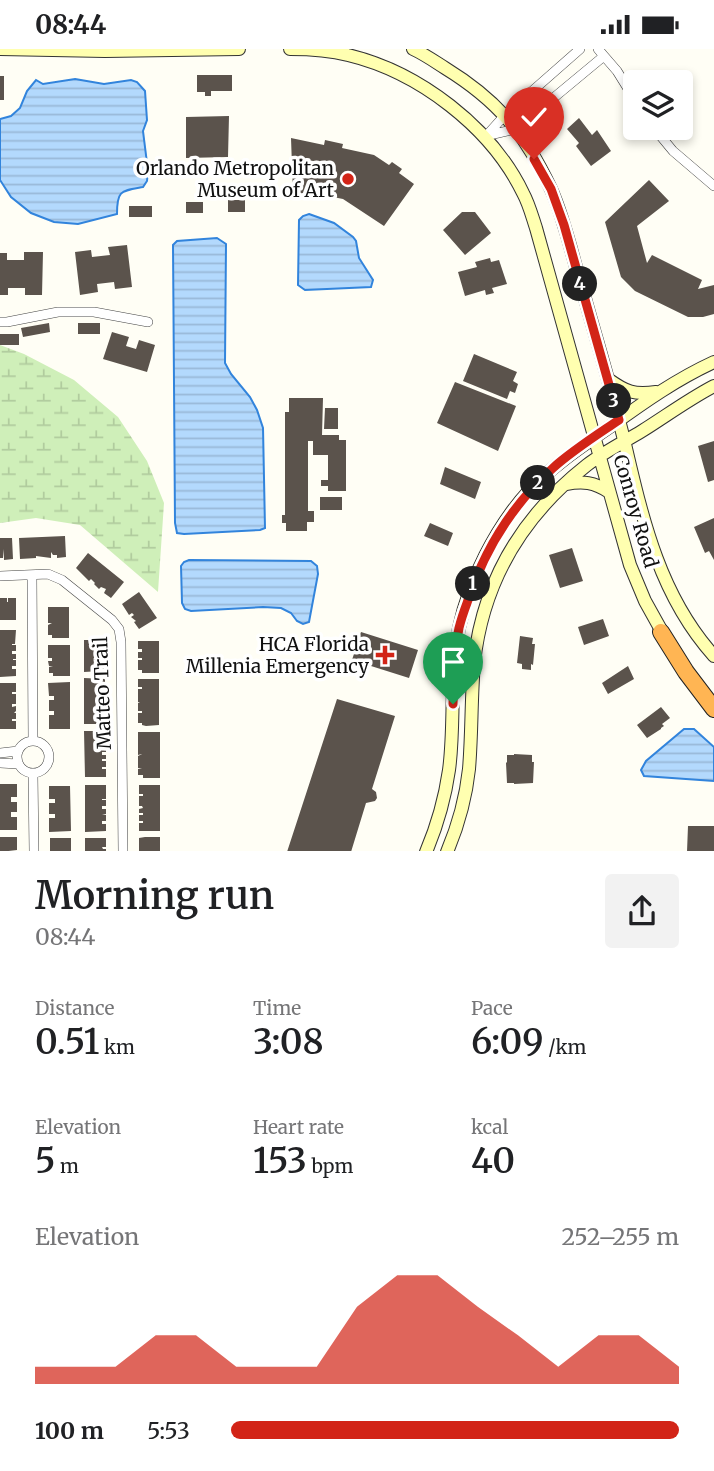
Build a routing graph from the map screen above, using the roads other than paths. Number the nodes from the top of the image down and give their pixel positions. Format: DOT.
graph roads {
  1 [pos="15,49"];
  2 [pos="239,49"];
  3 [pos="290,49"];
  4 [pos="412,49"];
  5 [pos="580,49"];
  6 [pos="0,50"];
  7 [pos="601,52"];
  8 [pos="623,81"];
  9 [pos="505,115"];
  10 [pos="516,129"];
  11 [pos="485,136"];
  12 [pos="664,140"];
  13 [pos="714,186"];
  14 [pos="0,322"];
  15 [pos="148,322"];
  16 [pos="714,362"];
  17 [pos="608,378"];
  18 [pos="714,386"];
  19 [pos="661,391"];
  20 [pos="619,420"];
  21 [pos="595,437"];
  22 [pos="624,441"];
  23 [pos="600,457"];
  24 [pos="566,484"];
  25 [pos="609,492"];
  26 [pos="32,575"];
  27 [pos="0,576"];
  28 [pos="661,632"];
  29 [pos="714,656"];
  30 [pos="714,695"];
  31 [pos="453,704"];
  32 [pos="472,704"];
  33 [pos="714,709"];
  34 [pos="452,720"];
  35 [pos="471,720"];
  36 [pos="33,741"];
  37 [pos="18,751"];
  38 [pos="0,753"];
  39 [pos="0,763"];
  40 [pos="18,764"];
  41 [pos="33,774"];
  42 [pos="34,851"];
  43 [pos="123,851"];
  44 [pos="426,851"];
  45 [pos="447,851"];
  1 -- 2 [label="main road"];
  1 -- 6 [label="main road"];
  3 -- 11 [label="main road, Conroy Road"];
  4 -- 9 [label="main road, Conroy Road"];
  5 -- 9 [label="street"];
  7 -- 8 [label="street"];
  7 -- 10 [label="street"];
  9 -- 10 [label="main road, Conroy Road"];
  9 -- 11 [label="street"];
  10 -- 11 [label="street"];
  10 -- 17 [label="main road, Conroy Road"];
  11 -- 21 [label="main road, Conroy Road"];
  12 -- 13 [label="street"];
  14 -- 15 [label="street"];
  16 -- 19 [label="main road"];
  17 -- 19 [label="main road"];
  17 -- 20 [label="main road, Conroy Road"];
  18 -- 22 [label="main road"];
  19 -- 20 [label="main road"];
  20 -- 21 [label="main road"];
  20 -- 22 [label="main road, Conroy Road"];
  21 -- 23 [label="main road, Conroy Road"];
  21 -- 31 [label="main road"];
  22 -- 23 [label="main road"];
  22 -- 29 [label="main road, Conroy Road"];
  23 -- 24 [label="main road"];
  23 -- 25 [label="main road, Conroy Road"];
  24 -- 25 [label="main road"];
  24 -- 32 [label="main road"];
  25 -- 28 [label="main road, Conroy Road"];
  26 -- 27 [label="street, Matteo Trail"];
  26 -- 36 [label="street"];
  26 -- 43 [label="street, Matteo Trail"];
  28 -- 30 [label="main road, Conroy Road"];
  28 -- 33 [label="highway"];
  31 -- 32 [label="street"];
  31 -- 34 [label="main road"];
  32 -- 35 [label="main road"];
  34 -- 35 [label="street"];
  34 -- 44 [label="main road"];
  35 -- 45 [label="main road"];
  36 -- 37 [label="street"];
  36 -- 41 [label="street"];
  37 -- 38 [label="street"];
  37 -- 40 [label="street"];
  39 -- 40 [label="street"];
  40 -- 41 [label="street"];
  41 -- 42 [label="street"];
}
